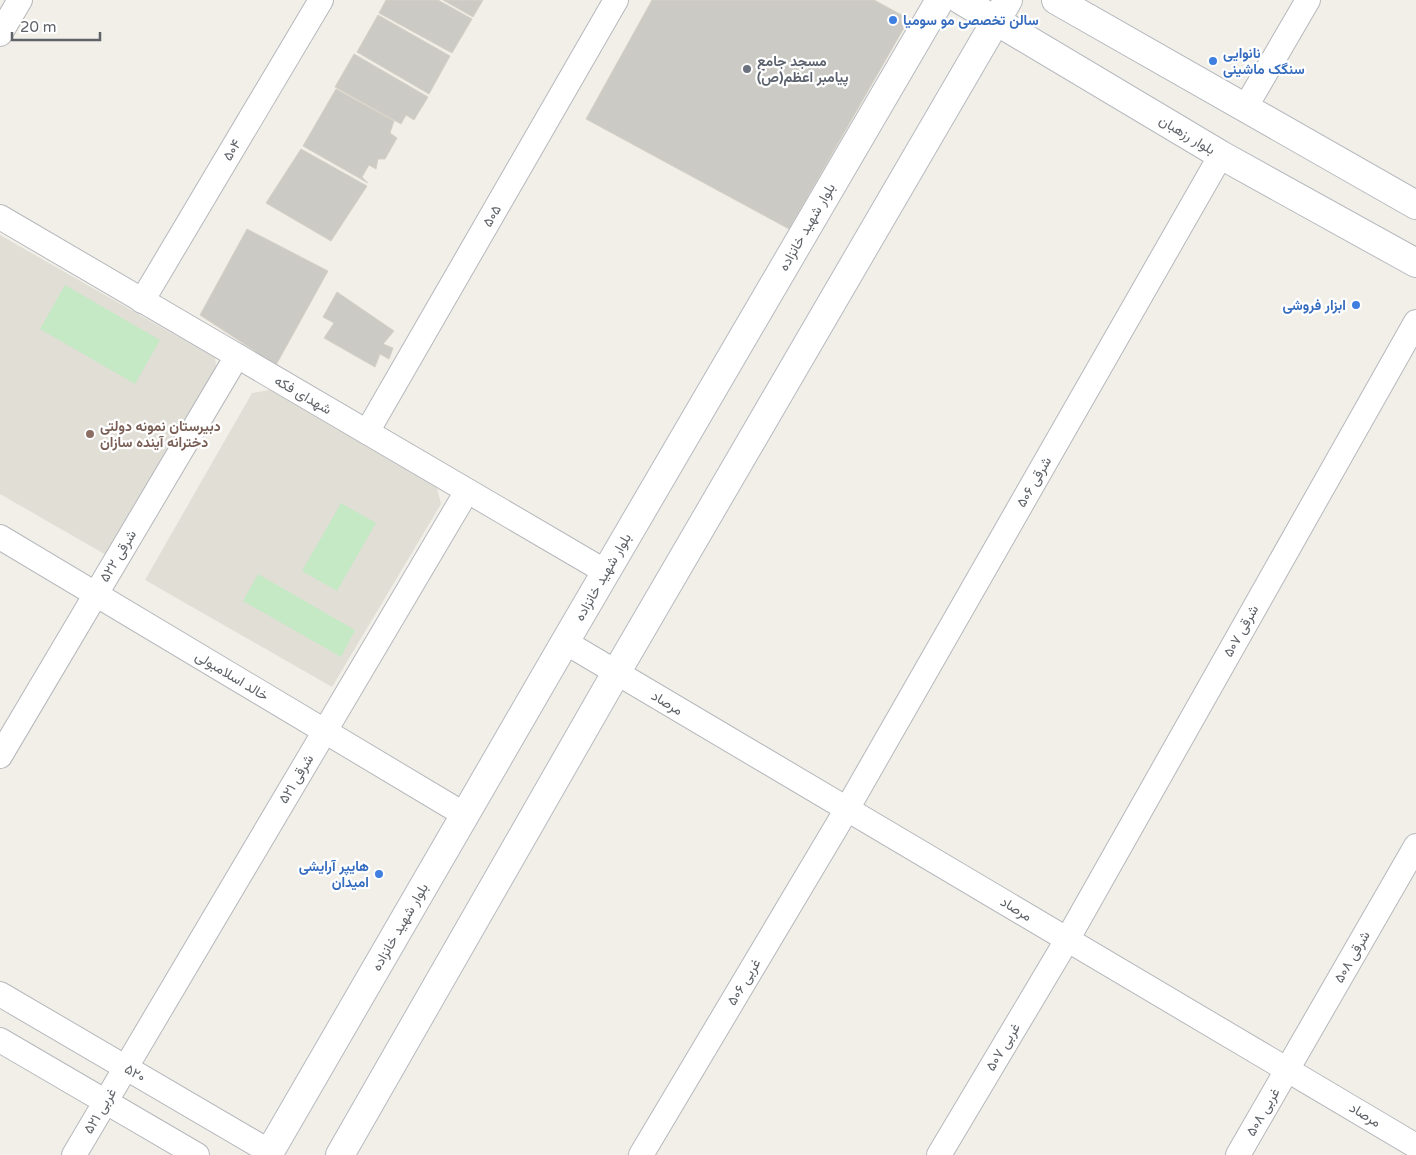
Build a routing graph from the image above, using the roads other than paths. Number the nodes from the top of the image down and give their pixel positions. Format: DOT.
graph roads {
  1 [pos="20,0"];
  2 [pos="321,0"];
  3 [pos="616,0"];
  4 [pos="940,0"];
  5 [pos="961,0"];
  6 [pos="1056,0"];
  7 [pos="1308,0"];
  8 [pos="1002,11"];
  9 [pos="0,34"];
  10 [pos="1245,108"];
  11 [pos="1221,155"];
  12 [pos="1416,204"];
  13 [pos="0,217"];
  14 [pos="1416,263"];
  15 [pos="142,301"];
  16 [pos="1416,322"];
  17 [pos="237,356"];
  18 [pos="367,432"];
  19 [pos="467,491"];
  20 [pos="0,537"];
  21 [pos="606,572"];
  22 [pos="96,594"];
  23 [pos="565,642"];
  24 [pos="616,672"];
  25 [pos="325,731"];
  26 [pos="0,756"];
  27 [pos="847,809"];
  28 [pos="465,815"];
  29 [pos="1416,846"];
  30 [pos="1067,940"];
  31 [pos="0,994"];
  32 [pos="0,1040"];
  33 [pos="126,1068"];
  34 [pos="1287,1070"];
  35 [pos="105,1102"];
  36 [pos="1416,1146"];
  37 [pos="269,1153"];
  38 [pos="74,1155"];
  39 [pos="197,1155"];
  40 [pos="340,1155"];
  41 [pos="641,1155"];
  42 [pos="938,1155"];
  43 [pos="1238,1155"];
  1 -- 9 [label="street"];
  2 -- 15 [label="street, ۵۰۴"];
  3 -- 18 [label="street, ۵۰۵"];
  4 -- 21 [label="main road, بلوار شهید خانزاده"];
  5 -- 8 [label="main road, بلوار رزهبان"];
  6 -- 10 [label="main road"];
  7 -- 10 [label="street"];
  8 -- 11 [label="main road, بلوار رزهبان"];
  8 -- 24 [label="main road"];
  10 -- 12 [label="main road"];
  11 -- 14 [label="main road, بلوار رزهبان"];
  11 -- 27 [label="street, ۵۰۶ شرقی"];
  13 -- 15 [label="street, شهدای فکه"];
  15 -- 17 [label="street, شهدای فکه"];
  16 -- 30 [label="street, ۵۰۷ شرقی"];
  17 -- 18 [label="street, شهدای فکه"];
  17 -- 22 [label="street, ۵۲۲ شرقی"];
  18 -- 19 [label="street, شهدای فکه"];
  19 -- 21 [label="street, شهدای فکه"];
  19 -- 25 [label="street, ۵۲۱ شرقی"];
  20 -- 22 [label="street, خالد اسلامبولی"];
  21 -- 23 [label="main road, بلوار شهید خانزاده"];
  22 -- 25 [label="street, خالد اسلامبولی"];
  22 -- 26 [label="street, ۵۲۲ شرقی"];
  23 -- 24 [label="street, مرصاد"];
  23 -- 28 [label="main road, بلوار شهید خانزاده"];
  24 -- 27 [label="street, مرصاد"];
  24 -- 40 [label="main road"];
  25 -- 28 [label="street, خالد اسلامبولی"];
  25 -- 33 [label="street, ۵۲۱ شرقی"];
  27 -- 30 [label="street, مرصاد"];
  27 -- 41 [label="street, ۵۰۶ غربی"];
  28 -- 37 [label="main road, بلوار شهید خانزاده"];
  29 -- 34 [label="street, ۵۰۸ شرقی"];
  30 -- 34 [label="street, مرصاد"];
  30 -- 42 [label="street, ۵۰۷ غربی"];
  31 -- 33 [label="street, ۵۲۰"];
  32 -- 35 [label="street"];
  33 -- 35 [label="street, ۵۲۱ غربی"];
  33 -- 37 [label="street, ۵۲۰"];
  34 -- 36 [label="street, مرصاد"];
  34 -- 43 [label="street, ۵۰۸ غربی"];
  35 -- 38 [label="street, ۵۲۱ غربی"];
  35 -- 39 [label="street"];
}
